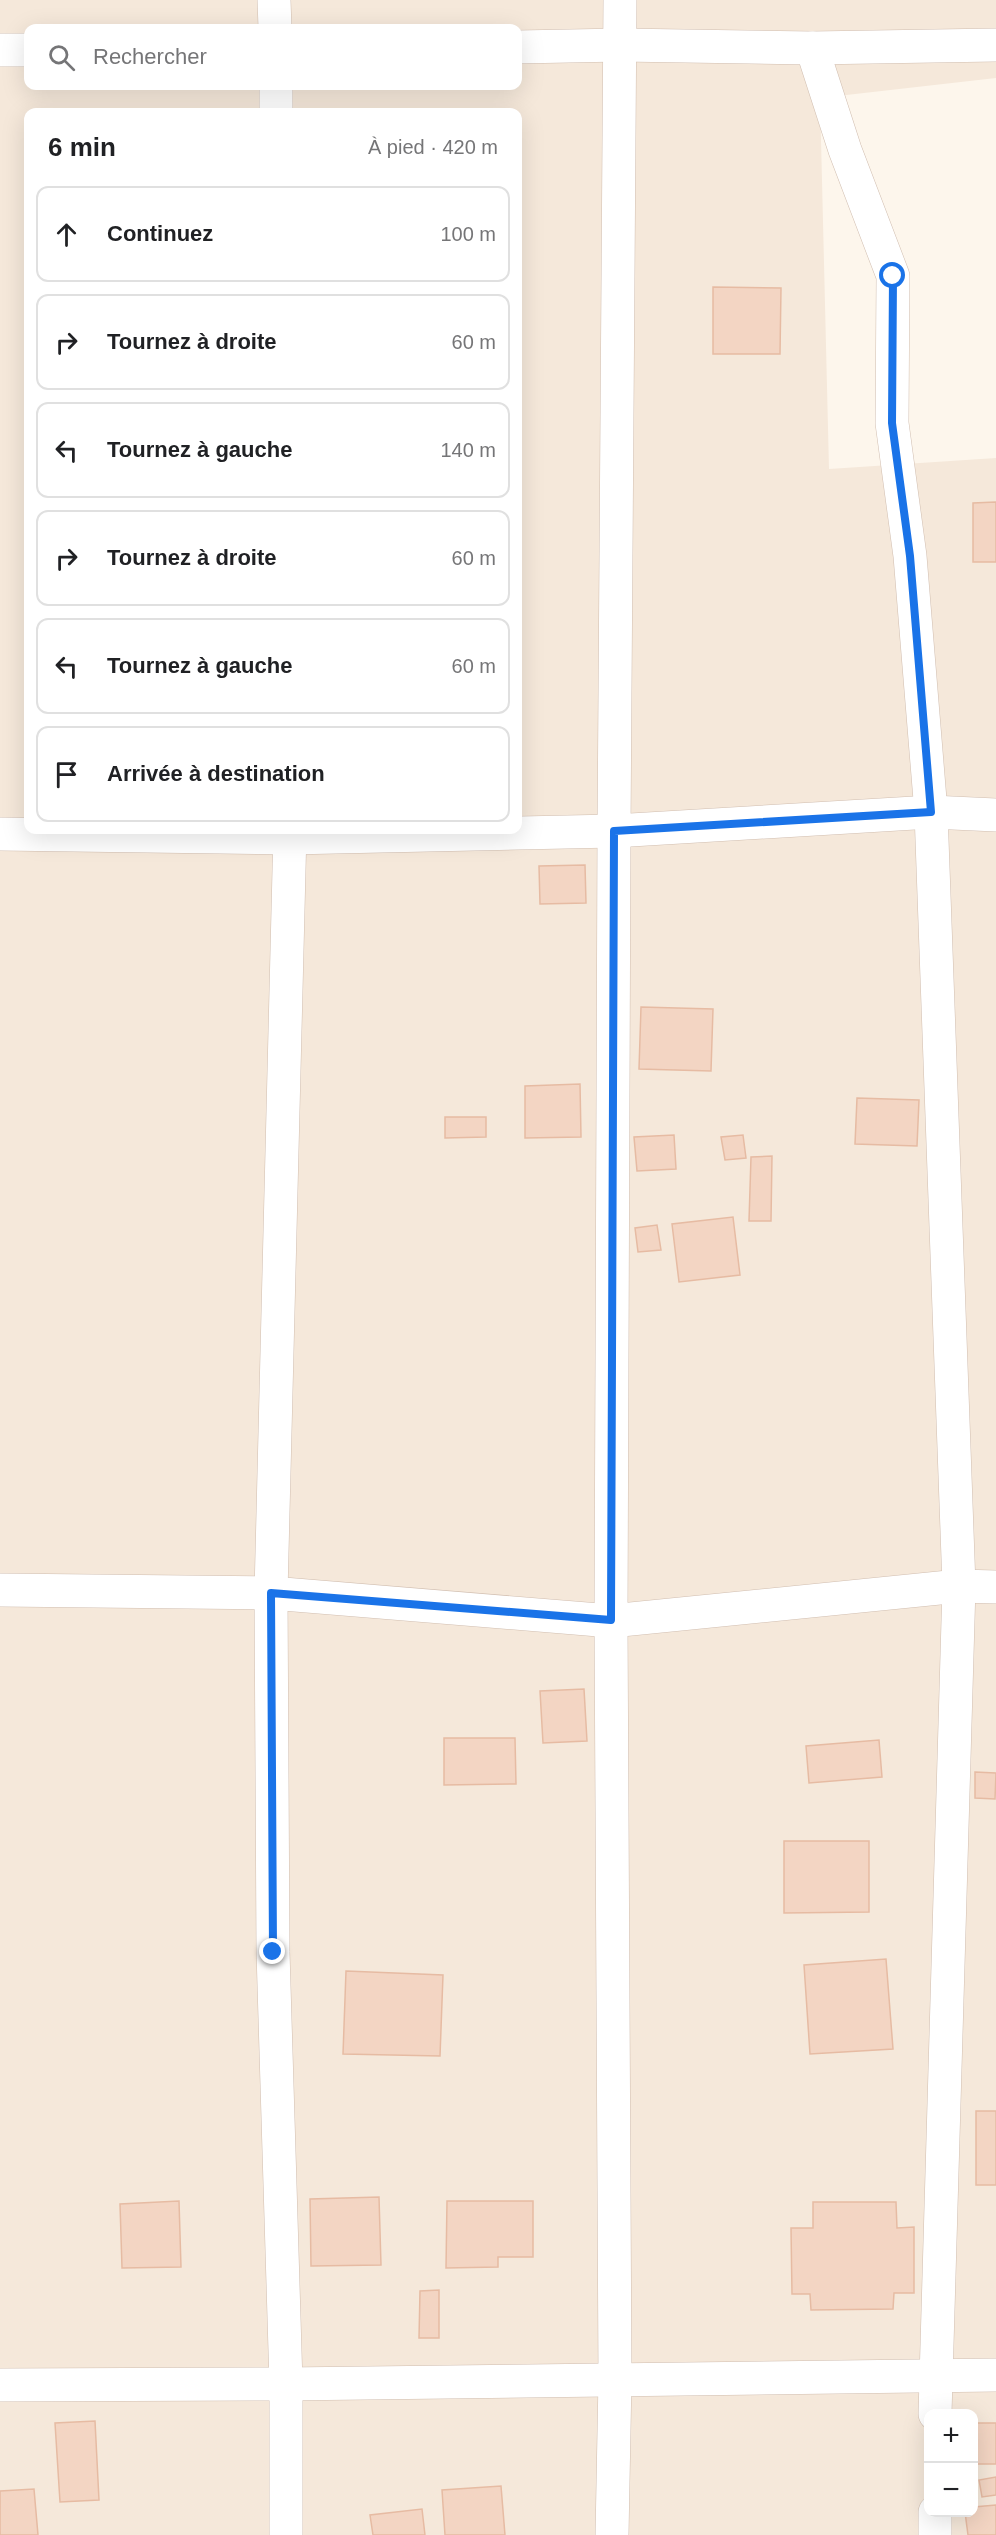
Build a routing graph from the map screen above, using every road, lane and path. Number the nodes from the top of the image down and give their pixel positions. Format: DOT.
graph roads {
  1 [pos="274,0"];
  2 [pos="620,0"];
  3 [pos="275,24"];
  4 [pos="621,45"];
  5 [pos="996,45"];
  6 [pos="522,47"];
  7 [pos="812,48"];
  8 [pos="0,50"];
  9 [pos="24,50"];
  10 [pos="276,90"];
  11 [pos="276,108"];
  12 [pos="931,812"];
  13 [pos="996,815"];
  14 [pos="614,831"];
  15 [pos="522,832"];
  16 [pos="0,834"];
  17 [pos="290,834"];
  18 [pos="959,1586"];
  19 [pos="996,1587"];
  20 [pos="0,1590"];
  21 [pos="271,1593"];
  22 [pos="611,1620"];
  23 [pos="996,2375"];
  24 [pos="935,2377"];
  25 [pos="615,2379"];
  26 [pos="286,2384"];
  27 [pos="0,2385"];
  28 [pos="935,2409"];
  29 [pos="935,2517"];
  30 [pos="286,2535"];
  31 [pos="612,2535"];
  32 [pos="935,2535"];
  1 -- 3 [label="street"];
  2 -- 4 [label="street"];
  4 -- 6 [label="street"];
  4 -- 7 [label="street"];
  4 -- 14 [label="street"];
  5 -- 7 [label="street"];
  7 -- 12 [label="street"];
  8 -- 9 [label="street"];
  10 -- 11 [label="street"];
  12 -- 13 [label="street"];
  12 -- 14 [label="street"];
  12 -- 18 [label="street"];
  14 -- 15 [label="street"];
  14 -- 22 [label="street"];
  16 -- 17 [label="street"];
  17 -- 21 [label="street"];
  18 -- 19 [label="street"];
  18 -- 22 [label="street"];
  18 -- 24 [label="street"];
  20 -- 21 [label="street"];
  21 -- 22 [label="street"];
  21 -- 26 [label="street"];
  22 -- 25 [label="street"];
  23 -- 24 [label="street"];
  24 -- 25 [label="street"];
  24 -- 28 [label="street"];
  25 -- 26 [label="street"];
  25 -- 31 [label="street"];
  26 -- 27 [label="street"];
  26 -- 30 [label="street"];
  29 -- 32 [label="street"];
}
